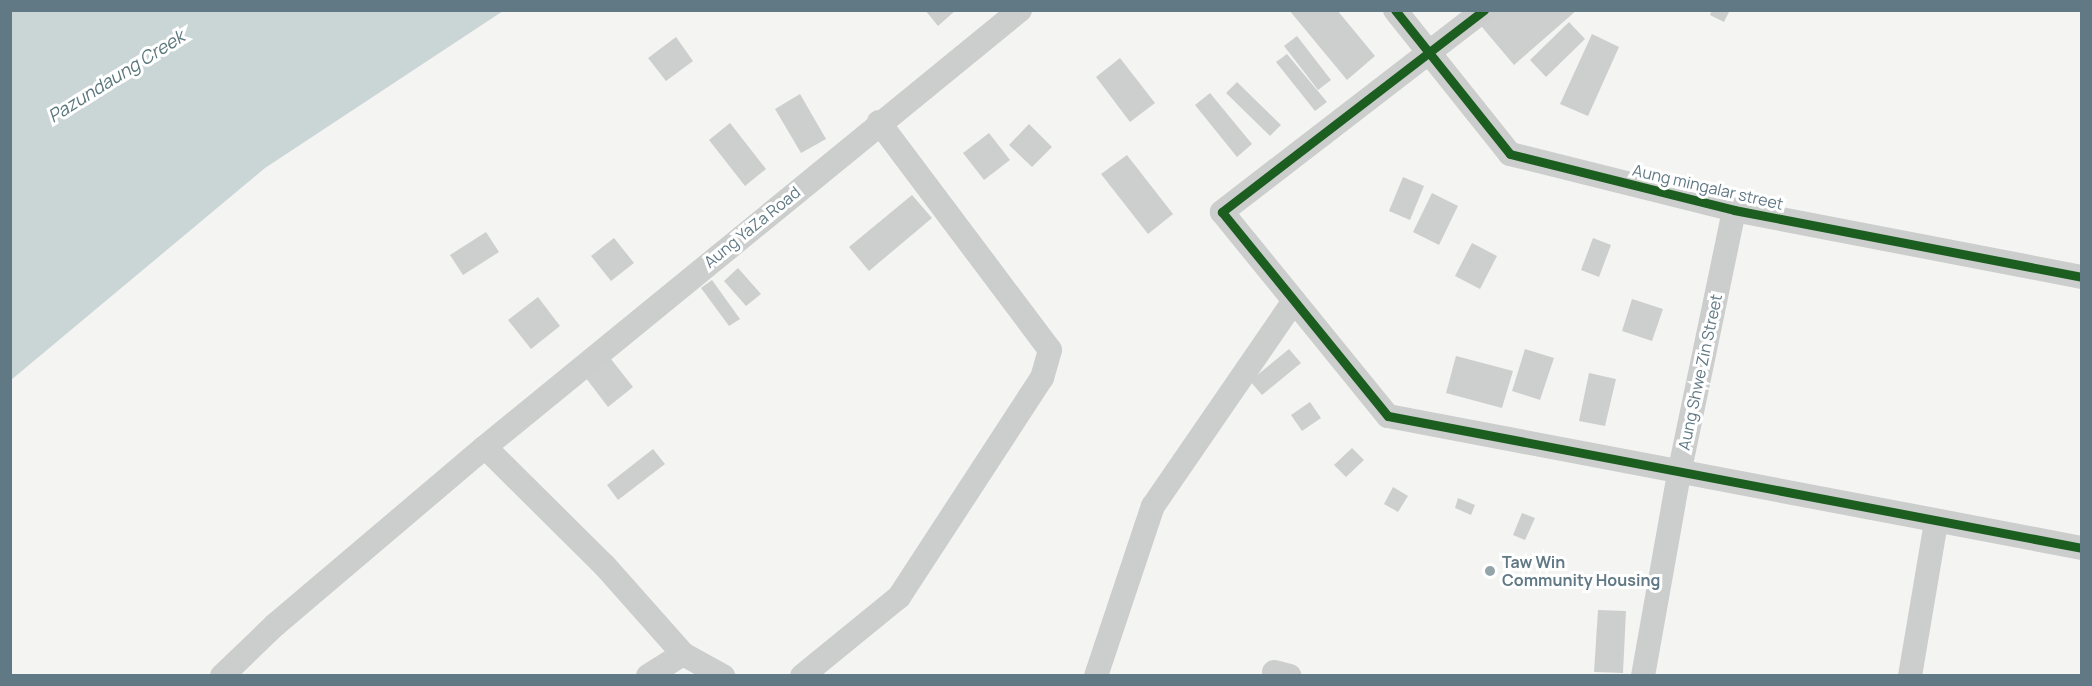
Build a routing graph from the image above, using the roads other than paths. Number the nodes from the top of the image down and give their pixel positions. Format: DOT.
graph roads {
  1 [pos="1020,10"];
  2 [pos="1395,10"];
  3 [pos="1484,10"];
  4 [pos="1431,53"];
  5 [pos="879,122"];
  6 [pos="1734,210"];
  7 [pos="2082,277"];
  8 [pos="1294,302"];
  9 [pos="485,447"];
  10 [pos="1678,474"];
  11 [pos="1936,522"];
  12 [pos="2082,548"];
  13 [pos="683,654"];
  14 [pos="222,675"];
  15 [pos="648,675"];
  16 [pos="723,675"];
  17 [pos="802,675"];
  18 [pos="1096,675"];
  19 [pos="1643,675"];
  20 [pos="1910,675"];
  1 -- 5 [label="street, Aung YaZa Road"];
  2 -- 4 [label="street, Aung mingalar street"];
  3 -- 4 [label="street"];
  4 -- 6 [label="street, Aung mingalar street"];
  4 -- 8 [label="street"];
  5 -- 9 [label="street, Aung YaZa Road"];
  5 -- 17 [label="street"];
  6 -- 7 [label="street, Aung mingalar street"];
  6 -- 10 [label="street, Aung Shwe Zin Street"];
  8 -- 10 [label="street"];
  8 -- 18 [label="street"];
  9 -- 13 [label="street"];
  9 -- 14 [label="street, Aung YaZa Road"];
  10 -- 11 [label="street"];
  10 -- 19 [label="street, Aung Shwe Zin Street"];
  11 -- 12 [label="street"];
  11 -- 20 [label="street"];
  13 -- 15 [label="street"];
  13 -- 16 [label="street"];
}
